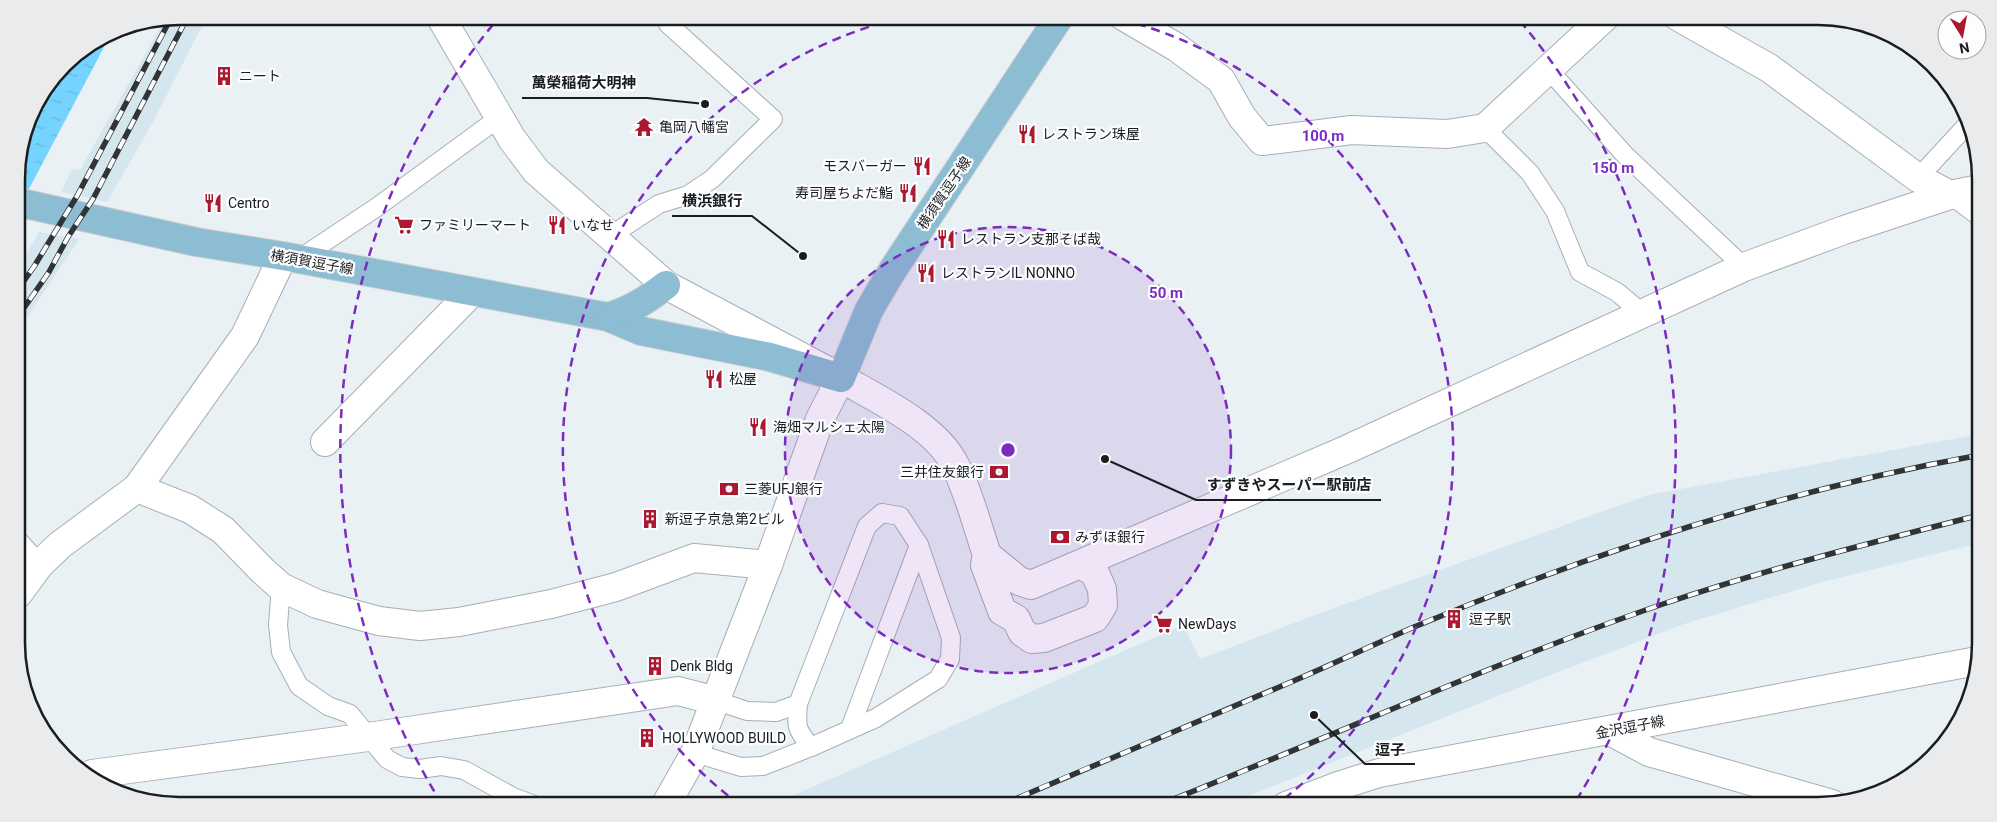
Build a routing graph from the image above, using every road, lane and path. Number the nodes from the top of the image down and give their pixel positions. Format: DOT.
graph roads {
  1 [pos="445,25"];
  2 [pos="669,25"];
  3 [pos="1054,25"];
  4 [pos="1138,25"];
  5 [pos="1596,25"];
  6 [pos="1693,25"];
  7 [pos="1548,70"];
  8 [pos="500,117"];
  9 [pos="1485,128"];
  10 [pos="1963,129"];
  11 [pos="1918,178"];
  12 [pos="1972,191"];
  13 [pos="1950,195"];
  14 [pos="25,204"];
  15 [pos="1972,211"];
  16 [pos="610,236"];
  17 [pos="291,258"];
  18 [pos="1744,267"];
  19 [pos="666,285"];
  20 [pos="472,292"];
  21 [pos="1642,313"];
  22 [pos="608,317"];
  23 [pos="841,378"];
  24 [pos="325,442"];
  25 [pos="137,488"];
  26 [pos="919,545"];
  27 [pos="25,548"];
  28 [pos="987,555"];
  29 [pos="40,564"];
  30 [pos="1080,564"];
  31 [pos="768,565"];
  32 [pos="25,584"];
  33 [pos="1031,585"];
  34 [pos="281,586"];
  35 [pos="1016,619"];
  36 [pos="1971,662"];
  37 [pos="717,701"];
  38 [pos="798,704"];
  39 [pos="850,729"];
  40 [pos="1610,731"];
  41 [pos="368,737"];
  42 [pos="810,747"];
  43 [pos="696,754"];
  44 [pos="103,777"];
  45 [pos="511,797"];
  46 [pos="670,797"];
  47 [pos="1309,797"];
  48 [pos="1808,797"];
  1 -- 8 [label="street"];
  2 -- 16 [label="lane"];
  3 -- 23 [label="main road, 横須賀逗子線"];
  4 -- 9 [label="street"];
  5 -- 7 [label="street"];
  6 -- 11 [label="street"];
  7 -- 9 [label="street"];
  7 -- 18 [label="lane"];
  8 -- 16 [label="street"];
  8 -- 17 [label="lane"];
  9 -- 21 [label="lane"];
  10 -- 11 [label="lane"];
  11 -- 13 [label="street"];
  12 -- 13 [label="street"];
  13 -- 15 [label="lane"];
  13 -- 18 [label="street"];
  14 -- 17 [label="main road, 横須賀逗子線"];
  16 -- 19 [label="street"];
  17 -- 20 [label="main road, 横須賀逗子線"];
  17 -- 25 [label="street"];
  18 -- 21 [label="street"];
  19 -- 22 [label="main road"];
  19 -- 23 [label="street"];
  20 -- 22 [label="main road, 横須賀逗子線"];
  20 -- 24 [label="street"];
  21 -- 30 [label="street"];
  22 -- 23 [label="main road, 横須賀逗子線"];
  23 -- 28 [label="street"];
  23 -- 31 [label="street"];
  25 -- 29 [label="street"];
  25 -- 34 [label="street"];
  26 -- 38 [label="lane"];
  26 -- 39 [label="lane"];
  26 -- 39 [label="lane"];
  27 -- 29 [label="lane"];
  28 -- 33 [label="street"];
  28 -- 35 [label="street"];
  29 -- 32 [label="street"];
  30 -- 33 [label="street"];
  30 -- 35 [label="street"];
  31 -- 34 [label="street"];
  31 -- 37 [label="street"];
  33 -- 35 [label="street"];
  34 -- 41 [label="lane"];
  36 -- 40 [label="street, 金沢逗子線"];
  37 -- 38 [label="lane"];
  37 -- 41 [label="street"];
  37 -- 43 [label="street"];
  38 -- 42 [label="lane"];
  39 -- 42 [label="lane"];
  40 -- 47 [label="street, 金沢逗子線"];
  40 -- 48 [label="street"];
  41 -- 44 [label="street"];
  41 -- 45 [label="lane"];
  42 -- 43 [label="lane"];
  43 -- 46 [label="street"];
}
